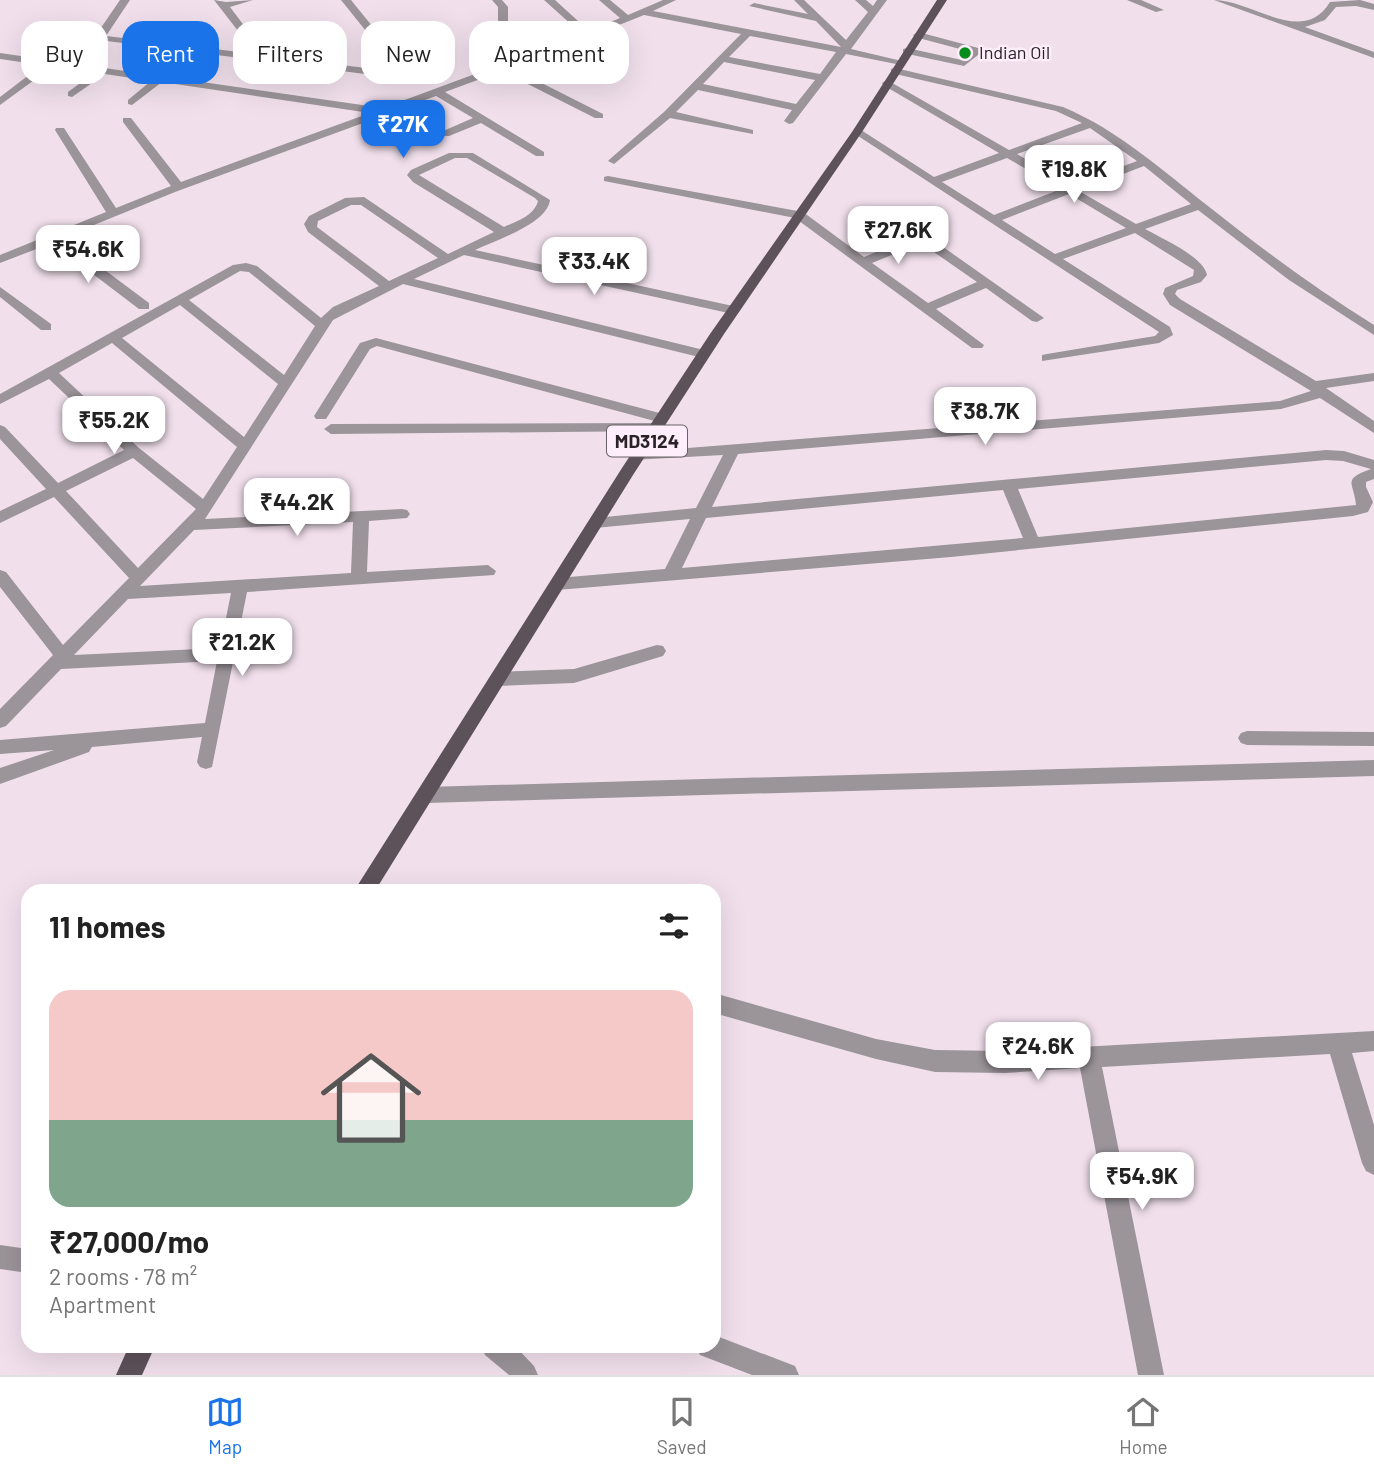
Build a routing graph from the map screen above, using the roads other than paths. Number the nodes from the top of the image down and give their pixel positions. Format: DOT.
graph roads {
  1 [pos="125,0"];
  2 [pos="251,0"];
  3 [pos="346,0"];
  4 [pos="497,0"];
  5 [pos="549,0"];
  6 [pos="604,0"];
  7 [pos="671,0"];
  8 [pos="799,0"];
  9 [pos="860,0"];
  10 [pos="882,0"];
  11 [pos="942,0"];
  12 [pos="1132,0"];
  13 [pos="1219,0"];
  14 [pos="1356,2"];
  15 [pos="221,3"];
  16 [pos="1374,7"];
  17 [pos="260,10"];
  18 [pos="1159,10"];
  19 [pos="645,12"];
  20 [pos="874,12"];
  21 [pos="747,14"];
  22 [pos="628,20"];
  23 [pos="820,20"];
  24 [pos="235,21"];
  25 [pos="363,21"];
  26 [pos="503,21"];
  27 [pos="572,21"];
  28 [pos="1294,27"];
  29 [pos="748,32"];
  30 [pos="918,36"];
  31 [pos="846,49"];
  32 [pos="233,54"];
  33 [pos="1374,55"];
  34 [pos="0,56"];
  35 [pos="21,58"];
  36 [pos="722,59"];
  37 [pos="898,67"];
  38 [pos="822,78"];
  39 [pos="469,81"];
  40 [pos="0,83"];
  41 [pos="24,84"];
  42 [pos="85,84"];
  43 [pos="154,84"];
  44 [pos="199,84"];
  45 [pos="418,84"];
  46 [pos="536,84"];
  47 [pos="21,86"];
  48 [pos="696,86"];
  49 [pos="72,94"];
  50 [pos="432,94"];
  51 [pos="0,102"];
  52 [pos="132,102"];
  53 [pos="799,108"];
  54 [pos="380,113"];
  55 [pos="668,114"];
  56 [pos="599,116"];
  57 [pos="127,120"];
  58 [pos="481,120"];
  59 [pos="789,121"];
  60 [pos="1090,124"];
  61 [pos="60,130"];
  62 [pos="749,132"];
  63 [pos="857,132"];
  64 [pos="444,134"];
  65 [pos="406,137"];
  66 [pos="1009,153"];
  67 [pos="540,154"];
  68 [pos="614,160"];
  69 [pos="1144,162"];
  70 [pos="608,179"];
  71 [pos="933,181"];
  72 [pos="178,187"];
  73 [pos="1070,189"];
  74 [pos="1199,205"];
  75 [pos="113,213"];
  76 [pos="799,215"];
  77 [pos="895,219"];
  78 [pos="993,219"];
  79 [pos="1136,229"];
  80 [pos="503,232"];
  81 [pos="52,237"];
  82 [pos="922,237"];
  83 [pos="462,251"];
  84 [pos="1055,258"];
  85 [pos="0,259"];
  86 [pos="447,259"];
  87 [pos="863,262"];
  88 [pos="394,283"];
  89 [pos="987,283"];
  90 [pos="0,291"];
  91 [pos="181,299"];
  92 [pos="144,306"];
  93 [pos="926,308"];
  94 [pos="733,310"];
  95 [pos="1037,318"];
  96 [pos="1368,325"];
  97 [pos="322,326"];
  98 [pos="46,327"];
  99 [pos="113,337"];
  100 [pos="1374,342"];
  101 [pos="977,345"];
  102 [pos="704,354"];
  103 [pos="1047,358"];
  104 [pos="1374,363"];
  105 [pos="50,372"];
  106 [pos="1369,377"];
  107 [pos="285,383"];
  108 [pos="1318,389"];
  109 [pos="0,400"];
  110 [pos="321,416"];
  111 [pos="659,423"];
  112 [pos="1374,428"];
  113 [pos="331,429"];
  114 [pos="0,430"];
  115 [pos="245,446"];
  116 [pos="733,449"];
  117 [pos="134,451"];
  118 [pos="637,457"];
  119 [pos="1374,465"];
  120 [pos="1374,473"];
  121 [pos="1008,484"];
  122 [pos="56,490"];
  123 [pos="205,509"];
  124 [pos="701,512"];
  125 [pos="402,514"];
  126 [pos="361,516"];
  127 [pos="0,518"];
  128 [pos="595,523"];
  129 [pos="190,525"];
  130 [pos="1033,543"];
  131 [pos="488,571"];
  132 [pos="670,575"];
  133 [pos="0,576"];
  134 [pos="139,579"];
  135 [pos="359,579"];
  136 [pos="557,584"];
  137 [pos="240,586"];
  138 [pos="125,593"];
  139 [pos="657,651"];
  140 [pos="227,654"];
  141 [pos="58,659"];
  142 [pos="498,679"];
  143 [pos="0,721"];
  144 [pos="213,729"];
  145 [pos="109,738"];
  146 [pos="1247,738"];
  147 [pos="1374,739"];
  148 [pos="0,747"];
  149 [pos="206,762"];
  150 [pos="1374,768"];
  151 [pos="0,776"];
  152 [pos="426,794"];
  153 [pos="369,884"];
  154 [pos="721,1005"];
  155 [pos="1374,1041"];
  156 [pos="1338,1043"];
  157 [pos="1089,1058"];
  158 [pos="1374,1163"];
  159 [pos="0,1257"];
  160 [pos="21,1260"];
  161 [pos="721,1351"];
  162 [pos="139,1353"];
  163 [pos="504,1353"];
  164 [pos="129,1375"];
  165 [pos="525,1375"];
  166 [pos="786,1375"];
  167 [pos="1151,1375"];
  1 -- 32 [label="street"];
  2 -- 15 [label="street"];
  2 -- 17 [label="street"];
  3 -- 25 [label="street"];
  4 -- 26 [label="street"];
  5 -- 27 [label="street"];
  6 -- 22 [label="street"];
  7 -- 19 [label="street"];
  8 -- 23 [label="street"];
  9 -- 20 [label="street"];
  10 -- 20 [label="street"];
  11 -- 30 [label="main road, MD3124"];
  12 -- 18 [label="street"];
  13 -- 28 [label="street"];
  14 -- 16 [label="street"];
  14 -- 28 [label="street"];
  15 -- 24 [label="street"];
  19 -- 21 [label="street"];
  19 -- 22 [label="street"];
  20 -- 31 [label="street"];
  21 -- 23 [label="street"];
  21 -- 29 [label="street"];
  23 -- 31 [label="street"];
  28 -- 33 [label="street"];
  29 -- 31 [label="street"];
  29 -- 36 [label="street"];
  30 -- 37 [label="main road, MD3124"];
  30 -- 37 [label="street"];
  31 -- 37 [label="street"];
  31 -- 38 [label="street"];
  34 -- 35 [label="street"];
  36 -- 38 [label="street"];
  36 -- 48 [label="street"];
  37 -- 60 [label="street"];
  37 -- 63 [label="main road, MD3124"];
  37 -- 66 [label="street"];
  38 -- 53 [label="street"];
  39 -- 50 [label="street"];
  40 -- 47 [label="street"];
  41 -- 47 [label="street"];
  42 -- 49 [label="street"];
  43 -- 52 [label="street"];
  44 -- 54 [label="street"];
  45 -- 50 [label="street"];
  46 -- 56 [label="street"];
  47 -- 51 [label="street"];
  48 -- 53 [label="street"];
  48 -- 55 [label="street"];
  50 -- 54 [label="street"];
  50 -- 58 [label="street"];
  53 -- 59 [label="street"];
  54 -- 65 [label="street"];
  54 -- 72 [label="street"];
  55 -- 62 [label="street"];
  55 -- 68 [label="street"];
  57 -- 72 [label="street"];
  58 -- 64 [label="street"];
  58 -- 67 [label="street"];
  60 -- 66 [label="street"];
  60 -- 69 [label="street"];
  61 -- 75 [label="street"];
  63 -- 71 [label="street"];
  63 -- 76 [label="main road, MD3124"];
  66 -- 71 [label="street"];
  66 -- 73 [label="street"];
  69 -- 73 [label="street"];
  69 -- 74 [label="street"];
  70 -- 76 [label="street"];
  71 -- 78 [label="street"];
  72 -- 75 [label="street"];
  73 -- 78 [label="street"];
  73 -- 79 [label="street"];
  74 -- 79 [label="street"];
  74 -- 96 [label="street"];
  75 -- 81 [label="street"];
  76 -- 87 [label="street"];
  76 -- 94 [label="main road, MD3124"];
  77 -- 82 [label="street"];
  78 -- 84 [label="street"];
  79 -- 84 [label="street"];
  79 -- 108 [label="street"];
  80 -- 80 [label="street"];
  80 -- 83 [label="street"];
  81 -- 85 [label="street"];
  81 -- 92 [label="street"];
  82 -- 87 [label="street"];
  82 -- 89 [label="street"];
  83 -- 86 [label="street"];
  83 -- 94 [label="street"];
  84 -- 103 [label="street"];
  86 -- 88 [label="street"];
  86 -- 88 [label="street"];
  87 -- 93 [label="street"];
  88 -- 97 [label="street"];
  88 -- 102 [label="street"];
  89 -- 93 [label="street"];
  89 -- 95 [label="street"];
  90 -- 98 [label="street"];
  91 -- 97 [label="street"];
  91 -- 99 [label="street"];
  91 -- 107 [label="street"];
  93 -- 101 [label="street"];
  94 -- 102 [label="main road, MD3124"];
  96 -- 100 [label="street"];
  97 -- 107 [label="street"];
  99 -- 105 [label="street"];
  99 -- 115 [label="street"];
  102 -- 111 [label="main road, MD3124"];
  104 -- 106 [label="street"];
  105 -- 109 [label="street"];
  105 -- 117 [label="street"];
  106 -- 108 [label="street"];
  107 -- 115 [label="street"];
  108 -- 112 [label="street"];
  108 -- 116 [label="street"];
  110 -- 111 [label="street"];
  111 -- 113 [label="street"];
  111 -- 118 [label="main road, MD3124"];
  114 -- 122 [label="street"];
  115 -- 123 [label="street"];
  116 -- 118 [label="street"];
  116 -- 124 [label="street"];
  117 -- 122 [label="street"];
  117 -- 123 [label="street"];
  118 -- 128 [label="main road, MD3124"];
  119 -- 121 [label="street"];
  120 -- 130 [label="street"];
  121 -- 124 [label="street"];
  121 -- 130 [label="street"];
  122 -- 127 [label="street"];
  122 -- 134 [label="street"];
  123 -- 129 [label="street"];
  124 -- 128 [label="street"];
  124 -- 132 [label="street"];
  125 -- 126 [label="street"];
  126 -- 129 [label="street"];
  126 -- 135 [label="street"];
  128 -- 136 [label="main road, MD3124"];
  129 -- 134 [label="street"];
  130 -- 132 [label="street"];
  131 -- 135 [label="street"];
  132 -- 136 [label="street"];
  133 -- 141 [label="street"];
  134 -- 138 [label="street"];
  135 -- 137 [label="street"];
  136 -- 142 [label="main road, MD3124"];
  137 -- 138 [label="street"];
  137 -- 140 [label="street"];
  138 -- 141 [label="street"];
  139 -- 142 [label="street"];
  140 -- 141 [label="street"];
  140 -- 144 [label="street"];
  141 -- 143 [label="street"];
  142 -- 152 [label="main road, MD3124"];
  144 -- 145 [label="street"];
  144 -- 149 [label="street"];
  145 -- 148 [label="street"];
  145 -- 151 [label="street"];
  146 -- 147 [label="street"];
  150 -- 152 [label="street"];
  152 -- 153 [label="main road, MD3124"];
  154 -- 157 [label="street"];
  155 -- 156 [label="street"];
  156 -- 157 [label="street"];
  156 -- 158 [label="street"];
  157 -- 167 [label="street"];
  159 -- 160 [label="street"];
  161 -- 166 [label="street"];
  162 -- 164 [label="main road"];
  163 -- 165 [label="street"];
}
